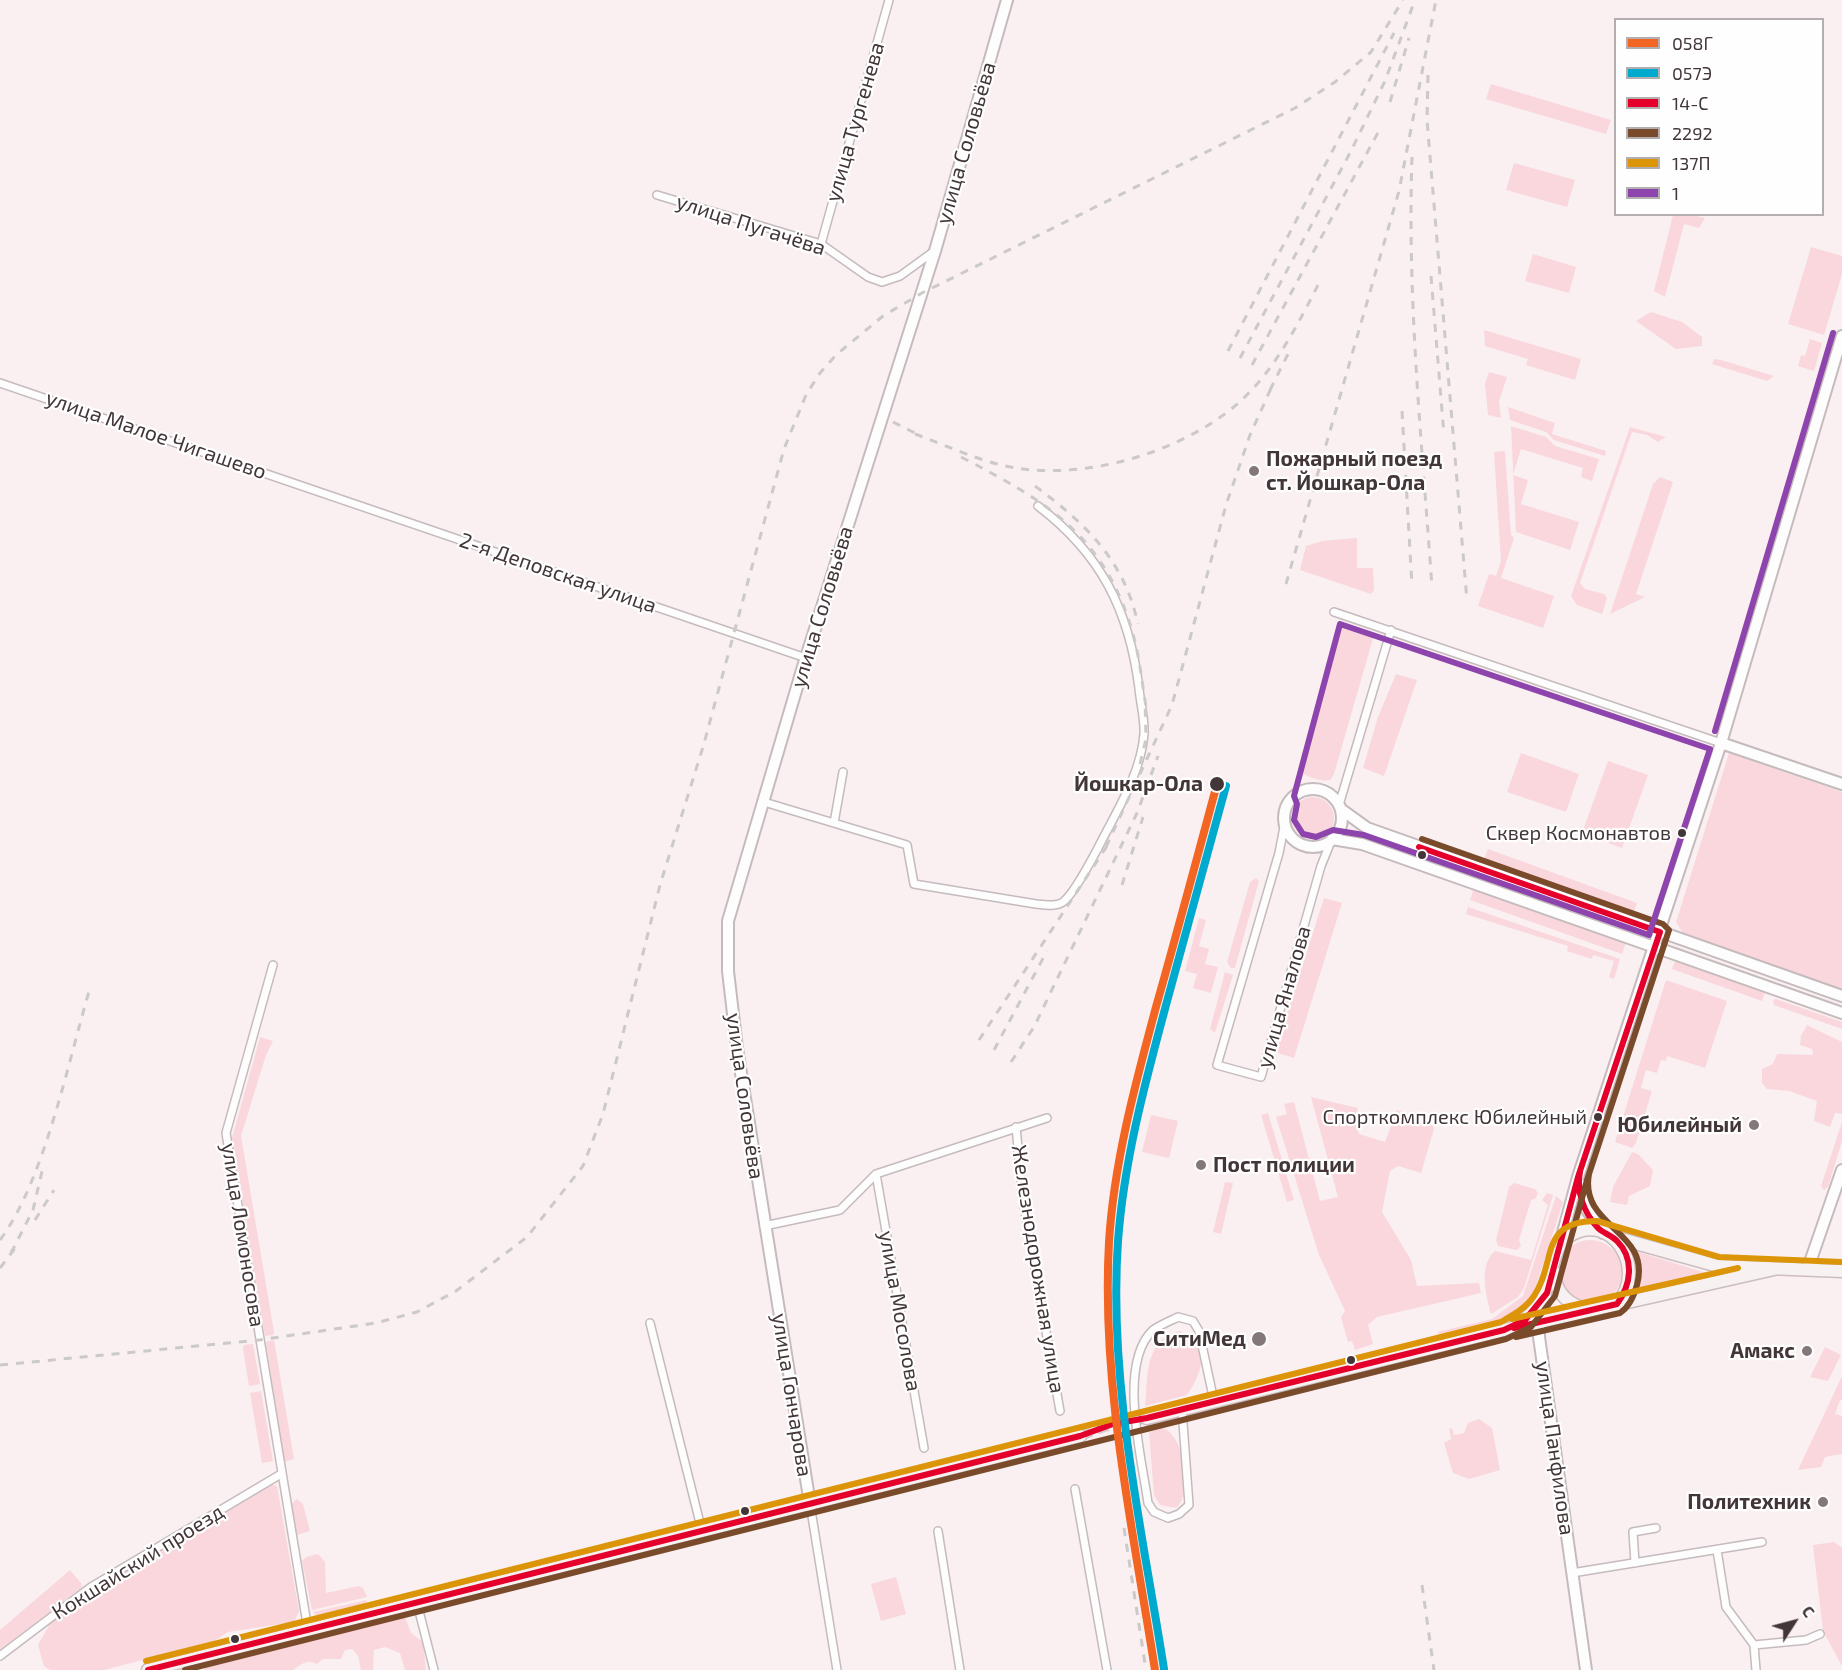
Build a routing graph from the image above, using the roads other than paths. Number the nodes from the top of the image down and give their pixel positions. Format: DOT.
graph roads {
  1 [pos="889,0"];
  2 [pos="1007,0"];
  3 [pos="657,195"];
  4 [pos="821,244"];
  5 [pos="935,251"];
  6 [pos="1842,336"];
  7 [pos="0,383"];
  8 [pos="311,487"];
  9 [pos="1038,506"];
  10 [pos="1334,612"];
  11 [pos="1391,630"];
  12 [pos="806,658"];
  13 [pos="1720,743"];
  14 [pos="843,772"];
  15 [pos="1842,784"];
  16 [pos="764,802"];
  17 [pos="1340,807"];
  18 [pos="1285,822"];
  19 [pos="834,823"];
  20 [pos="1332,839"];
  21 [pos="1660,932"];
  22 [pos="1655,947"];
  23 [pos="273,964"];
  24 [pos="1842,996"];
  25 [pos="1842,1013"];
  26 [pos="1047,1118"];
  27 [pos="1016,1127"];
  28 [pos="1842,1170"];
  29 [pos="876,1174"];
  30 [pos="1578,1176"];
  31 [pos="764,1226"];
  32 [pos="1606,1234"];
  33 [pos="1559,1247"];
  34 [pos="1553,1268"];
  35 [pos="1808,1268"];
  36 [pos="1774,1269"];
  37 [pos="1842,1271"];
  38 [pos="1547,1293"];
  39 [pos="1617,1304"];
  40 [pos="1592,1310"];
  41 [pos="1539,1322"];
  42 [pos="650,1323"];
  43 [pos="1504,1330"];
  44 [pos="1214,1401"];
  45 [pos="1182,1409"];
  46 [pos="1060,1411"];
  47 [pos="1147,1418"];
  48 [pos="1080,1436"];
  49 [pos="924,1448"];
  50 [pos="281,1474"];
  51 [pos="1075,1489"];
  52 [pos="810,1504"];
  53 [pos="1656,1528"];
  54 [pos="702,1531"];
  55 [pos="938,1531"];
  56 [pos="1762,1542"];
  57 [pos="1716,1550"];
  58 [pos="1635,1563"];
  59 [pos="1572,1573"];
  60 [pos="417,1603"];
  61 [pos="308,1630"];
  62 [pos="1820,1634"];
  63 [pos="1754,1645"];
  64 [pos="0,1656"];
  65 [pos="148,1670"];
  66 [pos="434,1670"];
  67 [pos="837,1670"];
  68 [pos="960,1670"];
  69 [pos="1107,1670"];
  70 [pos="1586,1670"];
  71 [pos="1756,1670"];
  1 -- 4 [label="street, улица Тургенева"];
  2 -- 5 [label="main road, улица Соловьёва"];
  3 -- 4 [label="street, улица Пугачёва"];
  4 -- 5 [label="street, улица Пугачёва"];
  5 -- 12 [label="main road, улица Соловьёва"];
  6 -- 13 [label="main road"];
  7 -- 8 [label="street, улица Малое Чигашево"];
  8 -- 12 [label="street, 2-я Деповская улица"];
  9 -- 19 [label="street"];
  10 -- 11 [label="street"];
  11 -- 13 [label="street"];
  11 -- 17 [label="street"];
  12 -- 16 [label="main road, улица Соловьёва"];
  13 -- 15 [label="main road"];
  13 -- 21 [label="main road"];
  14 -- 19 [label="street"];
  16 -- 19 [label="street"];
  16 -- 31 [label="main road, улица Соловьёва"];
  17 -- 18 [label="main road"];
  17 -- 20 [label="main road"];
  17 -- 21 [label="main road"];
  18 -- 20 [label="main road"];
  18 -- 20 [label="street, улица Яналова"];
  20 -- 22 [label="main road"];
  21 -- 22 [label="main road"];
  21 -- 24 [label="main road"];
  22 -- 25 [label="main road"];
  22 -- 30 [label="main road"];
  23 -- 50 [label="street, улица Ломоносова"];
  26 -- 27 [label="street"];
  27 -- 29 [label="street"];
  27 -- 46 [label="street, Железнодорожная улица"];
  28 -- 35 [label="main road"];
  29 -- 31 [label="street"];
  29 -- 49 [label="street, улица Мосолова"];
  30 -- 32 [label="main road"];
  30 -- 33 [label="main road"];
  31 -- 52 [label="main road, улица Гончарова"];
  32 -- 33 [label="main road"];
  32 -- 36 [label="main road"];
  32 -- 39 [label="main road"];
  33 -- 34 [label="main road"];
  34 -- 38 [label="main road"];
  34 -- 40 [label="main road"];
  35 -- 36 [label="main road"];
  35 -- 37 [label="main road"];
  36 -- 39 [label="main road"];
  38 -- 41 [label="main road"];
  38 -- 43 [label="main road"];
  39 -- 40 [label="main road"];
  40 -- 41 [label="main road"];
  41 -- 43 [label="main road"];
  41 -- 59 [label="main road, улица Панфилова"];
  42 -- 54 [label="street"];
  43 -- 44 [label="main road"];
  44 -- 45 [label="main road"];
  44 -- 45 [label="street"];
  45 -- 47 [label="main road"];
  48 -- 52 [label="main road"];
  50 -- 61 [label="street, улица Ломоносова"];
  50 -- 64 [label="street, Кокшайский проезд"];
  51 -- 69 [label="street"];
  52 -- 54 [label="main road"];
  52 -- 67 [label="street, улица Гончарова"];
  53 -- 58 [label="street"];
  54 -- 60 [label="main road"];
  55 -- 68 [label="street"];
  56 -- 57 [label="street"];
  57 -- 58 [label="street"];
  57 -- 63 [label="street"];
  58 -- 59 [label="street"];
  59 -- 70 [label="main road, улица Панфилова"];
  60 -- 61 [label="main road"];
  60 -- 66 [label="street"];
  61 -- 65 [label="main road"];
  62 -- 63 [label="street"];
  63 -- 71 [label="street"];
}
